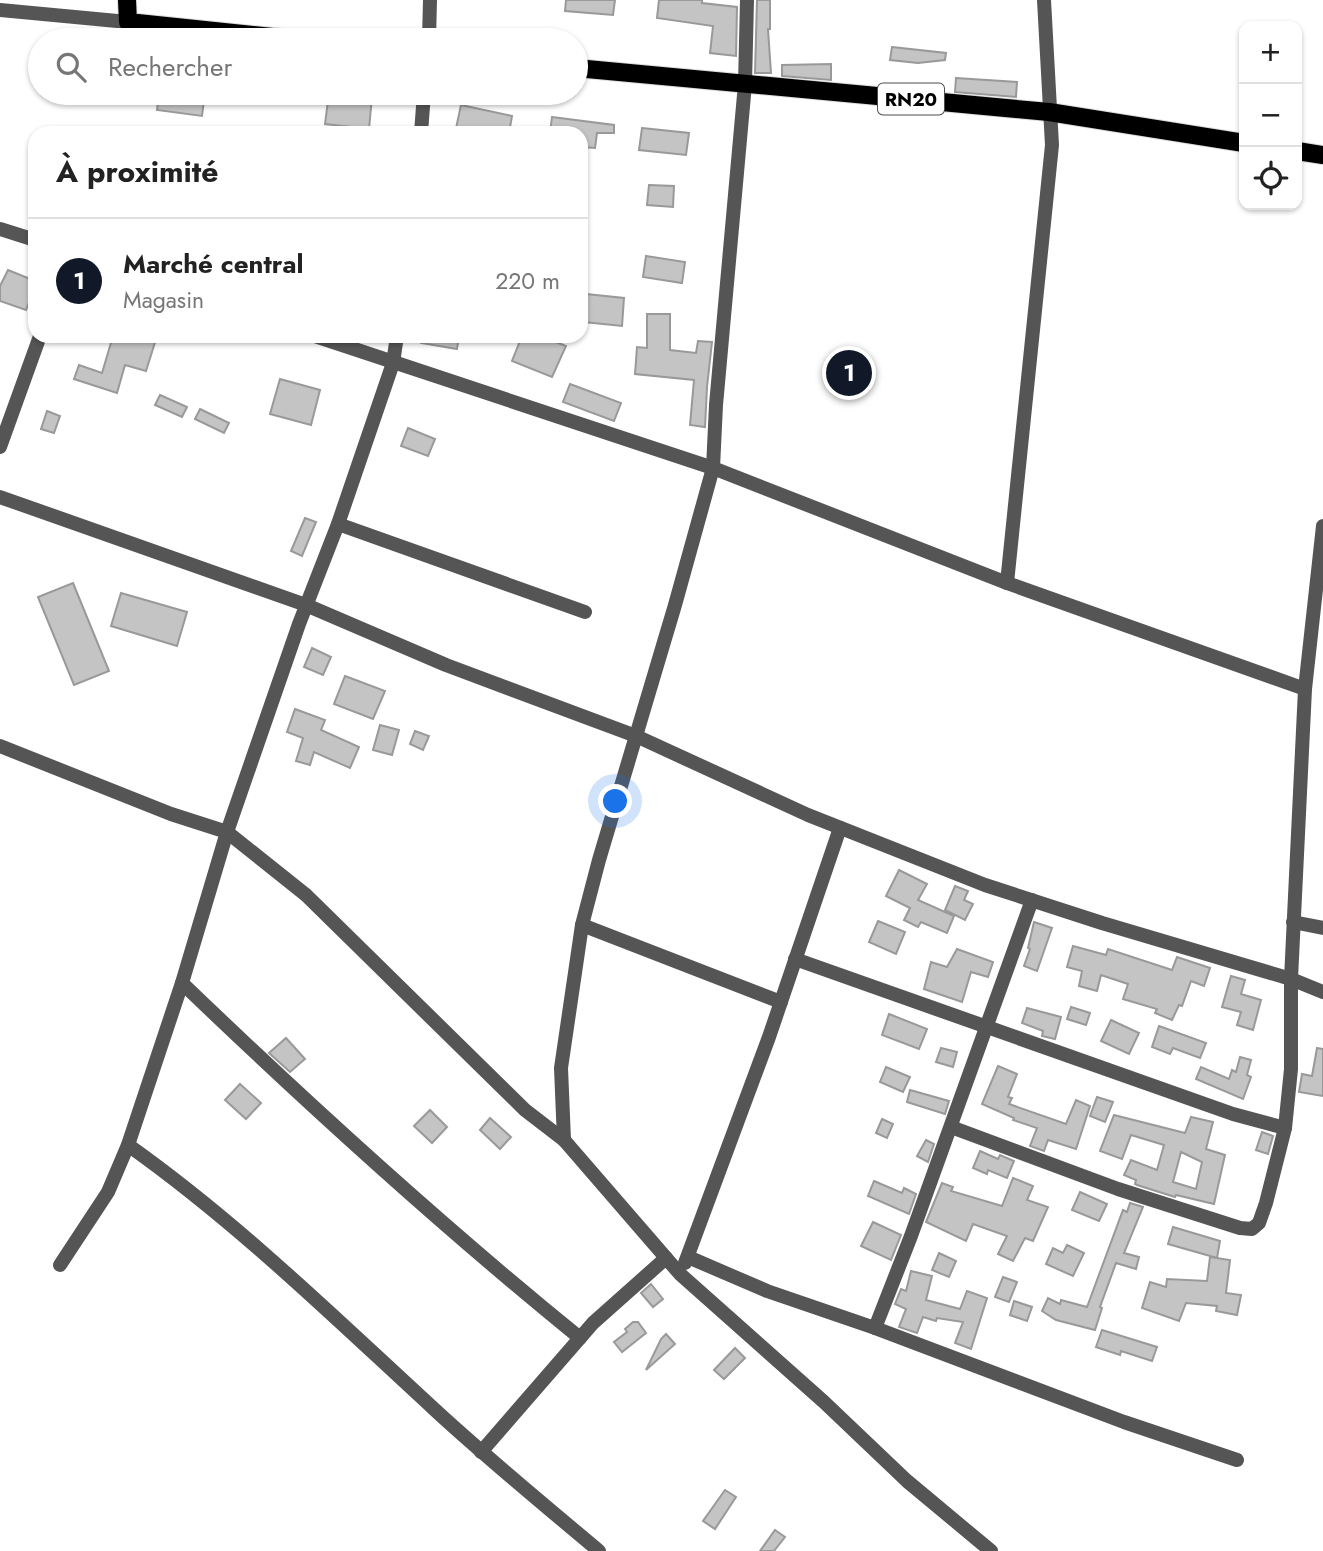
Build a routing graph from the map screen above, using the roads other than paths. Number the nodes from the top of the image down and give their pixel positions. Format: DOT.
graph roads {
  1 [pos="127,0"];
  2 [pos="430,0"];
  3 [pos="747,0"];
  4 [pos="1044,0"];
  5 [pos="0,10"];
  6 [pos="128,22"];
  7 [pos="186,28"];
  8 [pos="429,28"];
  9 [pos="588,69"];
  10 [pos="745,84"];
  11 [pos="423,105"];
  12 [pos="1049,112"];
  13 [pos="422,126"];
  14 [pos="1239,142"];
  15 [pos="1302,152"];
  16 [pos="1323,155"];
  17 [pos="0,229"];
  18 [pos="28,238"];
  19 [pos="37,343"];
  20 [pos="335,343"];
  21 [pos="396,343"];
  22 [pos="393,363"];
  23 [pos="0,447"];
  24 [pos="713,468"];
  25 [pos="0,497"];
  26 [pos="338,524"];
  27 [pos="1323,526"];
  28 [pos="1007,583"];
  29 [pos="306,605"];
  30 [pos="585,612"];
  31 [pos="1305,689"];
  32 [pos="636,736"];
  33 [pos="0,746"];
  34 [pos="840,828"];
  35 [pos="227,832"];
  36 [pos="1032,900"];
  37 [pos="1293,922"];
  38 [pos="582,925"];
  39 [pos="1323,928"];
  40 [pos="795,959"];
  41 [pos="1291,979"];
  42 [pos="182,984"];
  43 [pos="1323,992"];
  44 [pos="781,1002"];
  45 [pos="988,1029"];
  46 [pos="951,1127"];
  47 [pos="1285,1128"];
  48 [pos="564,1140"];
  49 [pos="128,1145"];
  50 [pos="688,1257"];
  51 [pos="666,1258"];
  52 [pos="60,1265"];
  53 [pos="680,1274"];
  54 [pos="875,1328"];
  55 [pos="580,1338"];
  56 [pos="481,1452"];
  57 [pos="1237,1460"];
  58 [pos="599,1551"];
  59 [pos="991,1551"];
  1 -- 6 [label="main road"];
  2 -- 8 [label="street"];
  3 -- 10 [label="street"];
  4 -- 12 [label="street"];
  5 -- 6 [label="street"];
  6 -- 7 [label="main road"];
  9 -- 10 [label="main road, RN20"];
  10 -- 12 [label="main road, RN20"];
  10 -- 24 [label="street"];
  11 -- 13 [label="street"];
  12 -- 14 [label="main road, RN20"];
  12 -- 28 [label="street"];
  15 -- 16 [label="main road"];
  17 -- 18 [label="street"];
  19 -- 23 [label="street"];
  20 -- 22 [label="street"];
  21 -- 22 [label="street"];
  22 -- 24 [label="street"];
  22 -- 26 [label="street"];
  24 -- 28 [label="street"];
  24 -- 32 [label="street"];
  25 -- 29 [label="street"];
  26 -- 29 [label="street"];
  26 -- 30 [label="street"];
  27 -- 31 [label="street"];
  28 -- 31 [label="street"];
  29 -- 32 [label="street"];
  29 -- 35 [label="street"];
  31 -- 37 [label="street"];
  32 -- 34 [label="street"];
  32 -- 38 [label="street"];
  33 -- 35 [label="street"];
  34 -- 36 [label="street"];
  34 -- 40 [label="street"];
  35 -- 42 [label="street"];
  35 -- 48 [label="street"];
  36 -- 41 [label="street"];
  36 -- 45 [label="street"];
  37 -- 39 [label="street"];
  37 -- 41 [label="street"];
  38 -- 44 [label="street"];
  38 -- 48 [label="street"];
  40 -- 44 [label="street"];
  40 -- 45 [label="street"];
  41 -- 43 [label="street"];
  41 -- 47 [label="street"];
  42 -- 49 [label="street"];
  42 -- 55 [label="street"];
  44 -- 50 [label="street"];
  45 -- 46 [label="street"];
  45 -- 47 [label="street"];
  46 -- 47 [label="street"];
  46 -- 54 [label="street"];
  48 -- 51 [label="street"];
  49 -- 52 [label="street"];
  49 -- 56 [label="street"];
  50 -- 53 [label="street"];
  50 -- 54 [label="street"];
  51 -- 53 [label="street"];
  51 -- 55 [label="street"];
  53 -- 59 [label="street"];
  54 -- 57 [label="street"];
  55 -- 56 [label="street"];
  56 -- 58 [label="street"];
}
